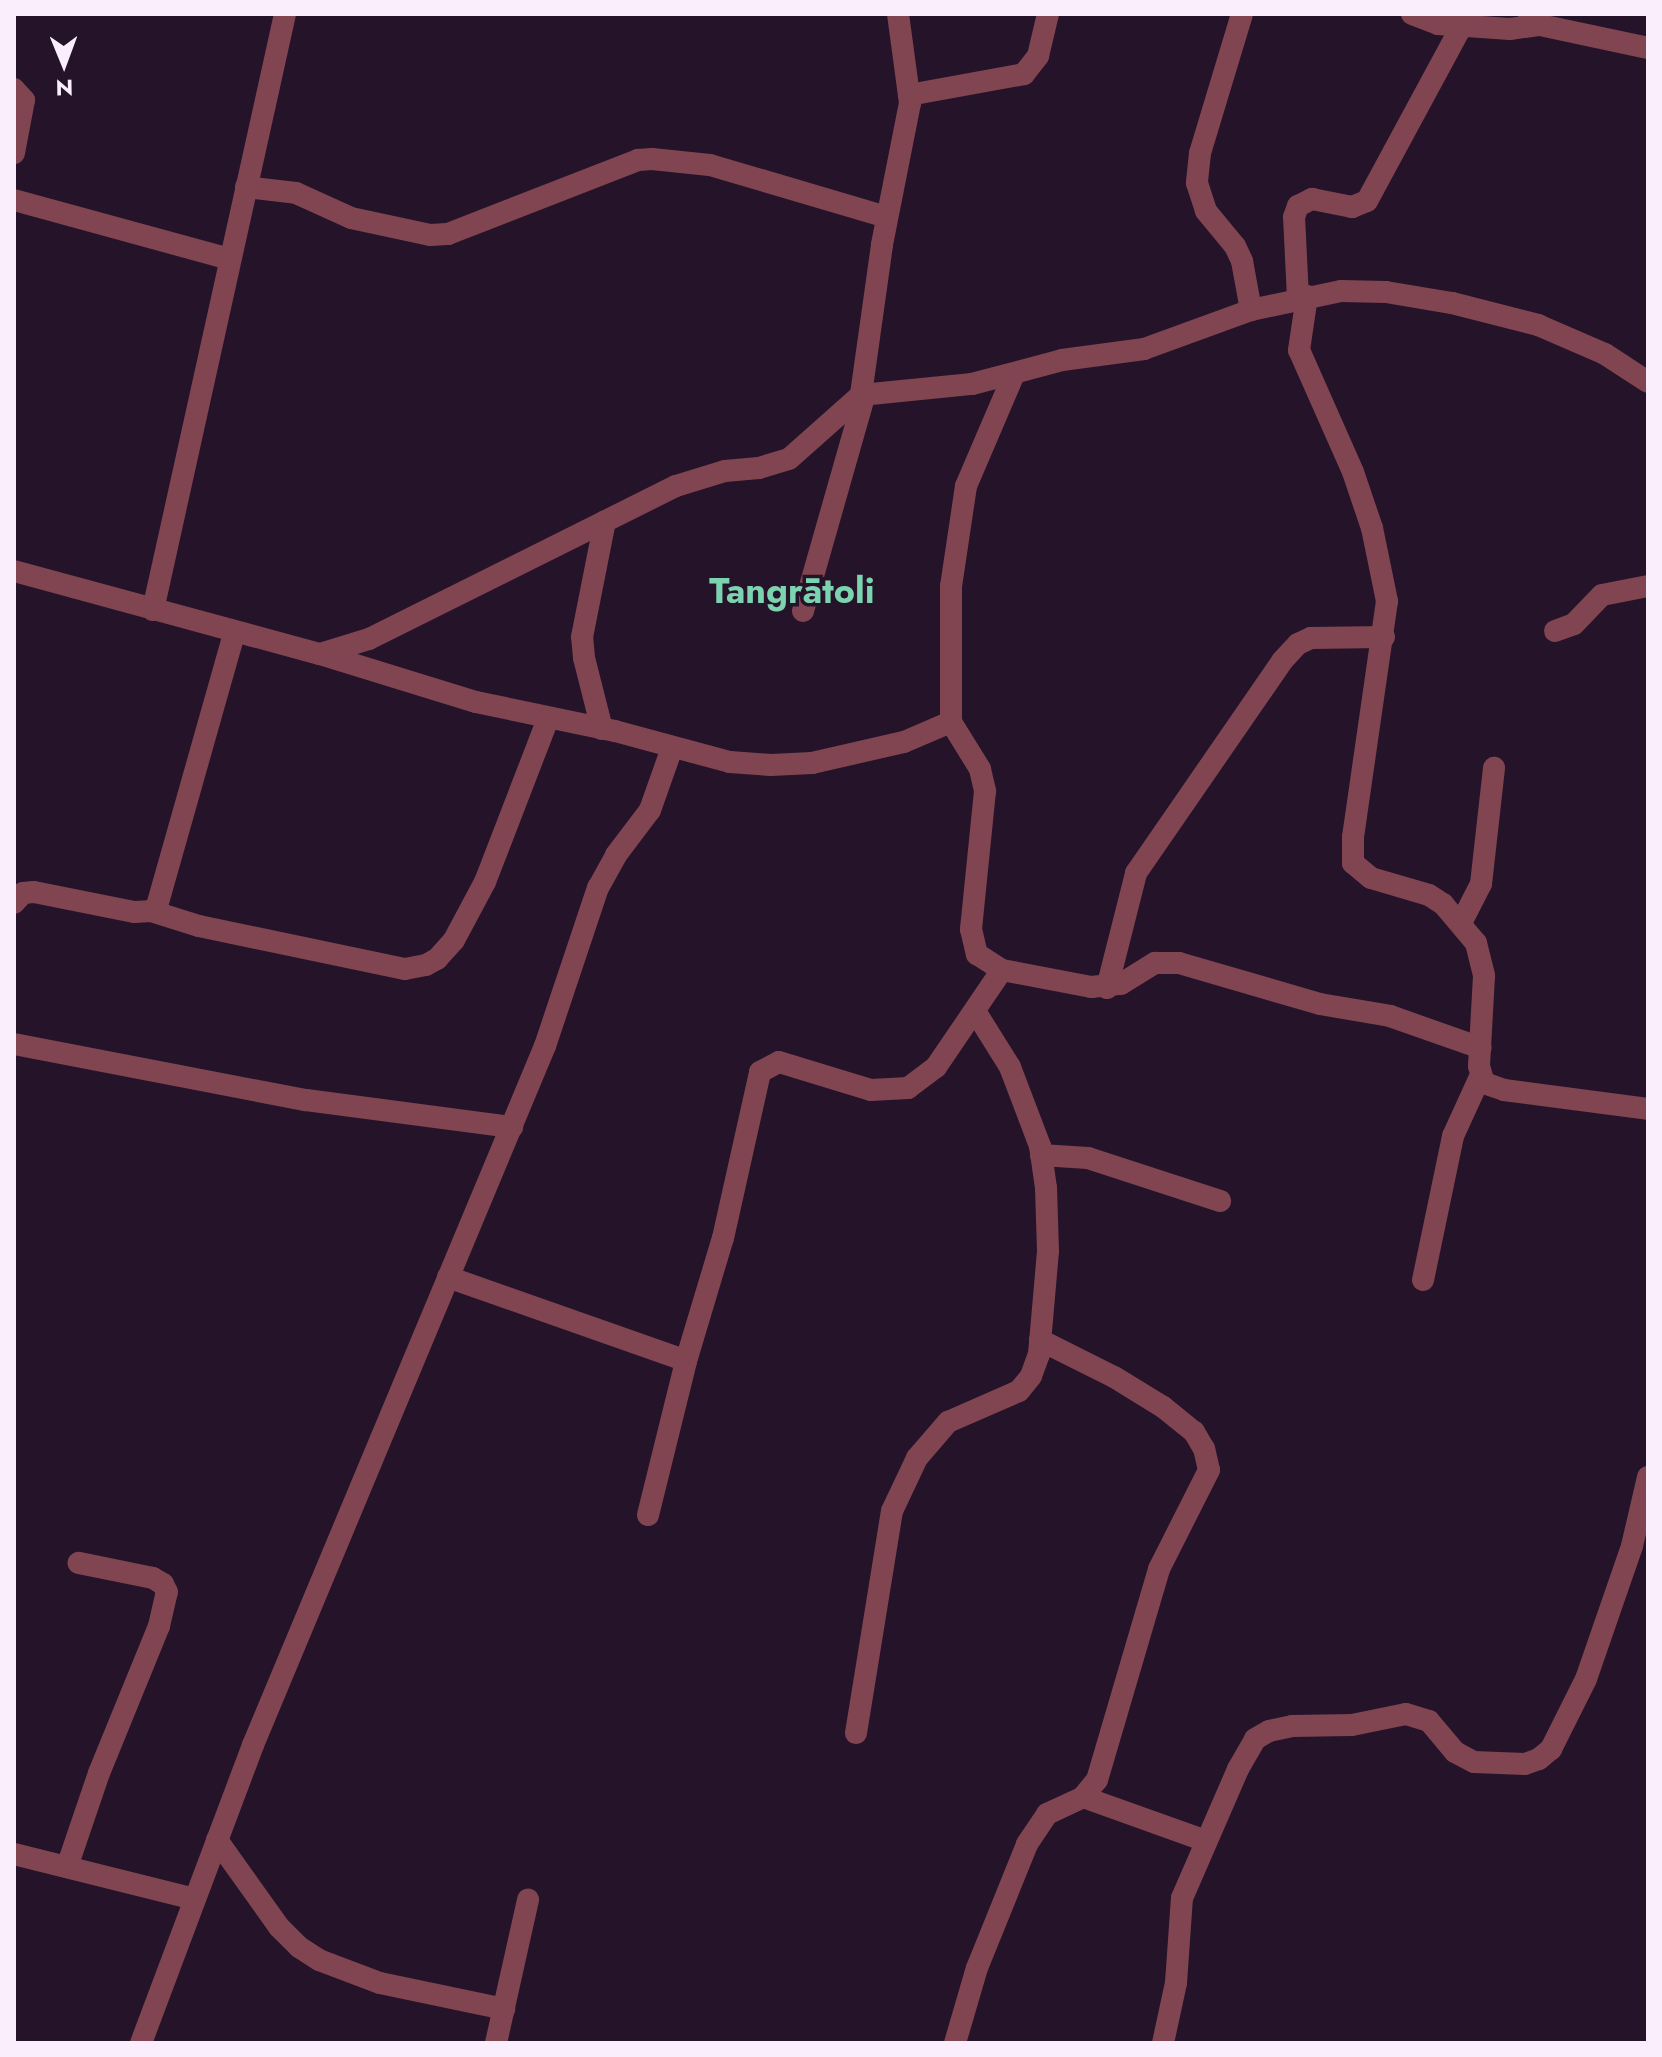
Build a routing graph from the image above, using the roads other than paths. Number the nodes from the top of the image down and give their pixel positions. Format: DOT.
graph roads {
  1 [pos="285,14"];
  2 [pos="898,14"];
  3 [pos="1048,14"];
  4 [pos="1242,14"];
  5 [pos="1412,14"];
  6 [pos="1533,19"];
  7 [pos="1462,25"];
  8 [pos="1648,48"];
  9 [pos="14,89"];
  10 [pos="909,95"];
  11 [pos="14,153"];
  12 [pos="246,187"];
  13 [pos="14,200"];
  14 [pos="887,217"];
  15 [pos="230,259"];
  16 [pos="1303,297"];
  17 [pos="1251,310"];
  18 [pos="1014,374"];
  19 [pos="1648,382"];
  20 [pos="863,394"];
  21 [pos="605,521"];
  22 [pos="14,571"];
  23 [pos="1648,586"];
  24 [pos="153,610"];
  25 [pos="803,611"];
  26 [pos="1555,631"];
  27 [pos="234,633"];
  28 [pos="1384,637"];
  29 [pos="320,654"];
  30 [pos="548,719"];
  31 [pos="951,722"];
  32 [pos="602,729"];
  33 [pos="672,748"];
  34 [pos="1494,768"];
  35 [pos="14,903"];
  36 [pos="151,911"];
  37 [pos="1461,923"];
  38 [pos="1002,970"];
  39 [pos="1107,988"];
  40 [pos="975,1011"];
  41 [pos="14,1044"];
  42 [pos="1481,1048"];
  43 [pos="1480,1077"];
  44 [pos="1648,1109"];
  45 [pos="512,1127"];
  46 [pos="1041,1155"];
  47 [pos="1220,1201"];
  48 [pos="448,1277"];
  49 [pos="1423,1280"];
  50 [pos="1040,1340"];
  51 [pos="686,1361"];
  52 [pos="1648,1477"];
  53 [pos="648,1515"];
  54 [pos="79,1563"];
  55 [pos="856,1733"];
  56 [pos="1083,1797"];
  57 [pos="217,1840"];
  58 [pos="1206,1841"];
  59 [pos="14,1854"];
  60 [pos="67,1867"];
  61 [pos="194,1899"];
  62 [pos="528,1900"];
  63 [pos="504,2009"];
  64 [pos="141,2043"];
  65 [pos="496,2043"];
  66 [pos="955,2043"];
  67 [pos="1163,2043"];
  1 -- 12 [label="street"];
  2 -- 10 [label="street"];
  3 -- 10 [label="street"];
  4 -- 17 [label="street"];
  5 -- 7 [label="street"];
  6 -- 7 [label="street"];
  6 -- 8 [label="street"];
  7 -- 16 [label="street"];
  9 -- 11 [label="street"];
  10 -- 14 [label="street"];
  12 -- 14 [label="street"];
  12 -- 15 [label="street"];
  13 -- 15 [label="street"];
  14 -- 20 [label="street"];
  15 -- 24 [label="street"];
  16 -- 17 [label="street"];
  16 -- 19 [label="street"];
  16 -- 28 [label="street"];
  17 -- 18 [label="street"];
  18 -- 20 [label="street"];
  18 -- 31 [label="street"];
  20 -- 21 [label="street"];
  20 -- 25 [label="street"];
  21 -- 29 [label="street"];
  21 -- 32 [label="street"];
  22 -- 24 [label="street"];
  23 -- 26 [label="street"];
  24 -- 27 [label="street"];
  27 -- 29 [label="street"];
  27 -- 36 [label="street"];
  28 -- 37 [label="street"];
  28 -- 39 [label="street"];
  29 -- 30 [label="street"];
  30 -- 32 [label="street"];
  30 -- 36 [label="street"];
  31 -- 33 [label="street"];
  31 -- 38 [label="street"];
  32 -- 33 [label="street"];
  33 -- 45 [label="street"];
  34 -- 37 [label="street"];
  35 -- 36 [label="street"];
  37 -- 42 [label="street"];
  38 -- 39 [label="street"];
  38 -- 40 [label="street"];
  39 -- 42 [label="street"];
  40 -- 46 [label="street"];
  40 -- 51 [label="street"];
  41 -- 45 [label="street"];
  42 -- 43 [label="street"];
  43 -- 44 [label="street"];
  43 -- 49 [label="street"];
  45 -- 48 [label="street"];
  46 -- 47 [label="street"];
  46 -- 50 [label="street"];
  48 -- 51 [label="street"];
  48 -- 57 [label="street"];
  50 -- 55 [label="street"];
  50 -- 56 [label="street"];
  51 -- 53 [label="street"];
  52 -- 58 [label="street"];
  54 -- 60 [label="street"];
  56 -- 58 [label="street"];
  56 -- 66 [label="street"];
  57 -- 61 [label="street"];
  57 -- 63 [label="street"];
  58 -- 67 [label="street"];
  59 -- 60 [label="street"];
  60 -- 61 [label="street"];
  61 -- 64 [label="street"];
  62 -- 63 [label="street"];
  63 -- 65 [label="street"];
}
